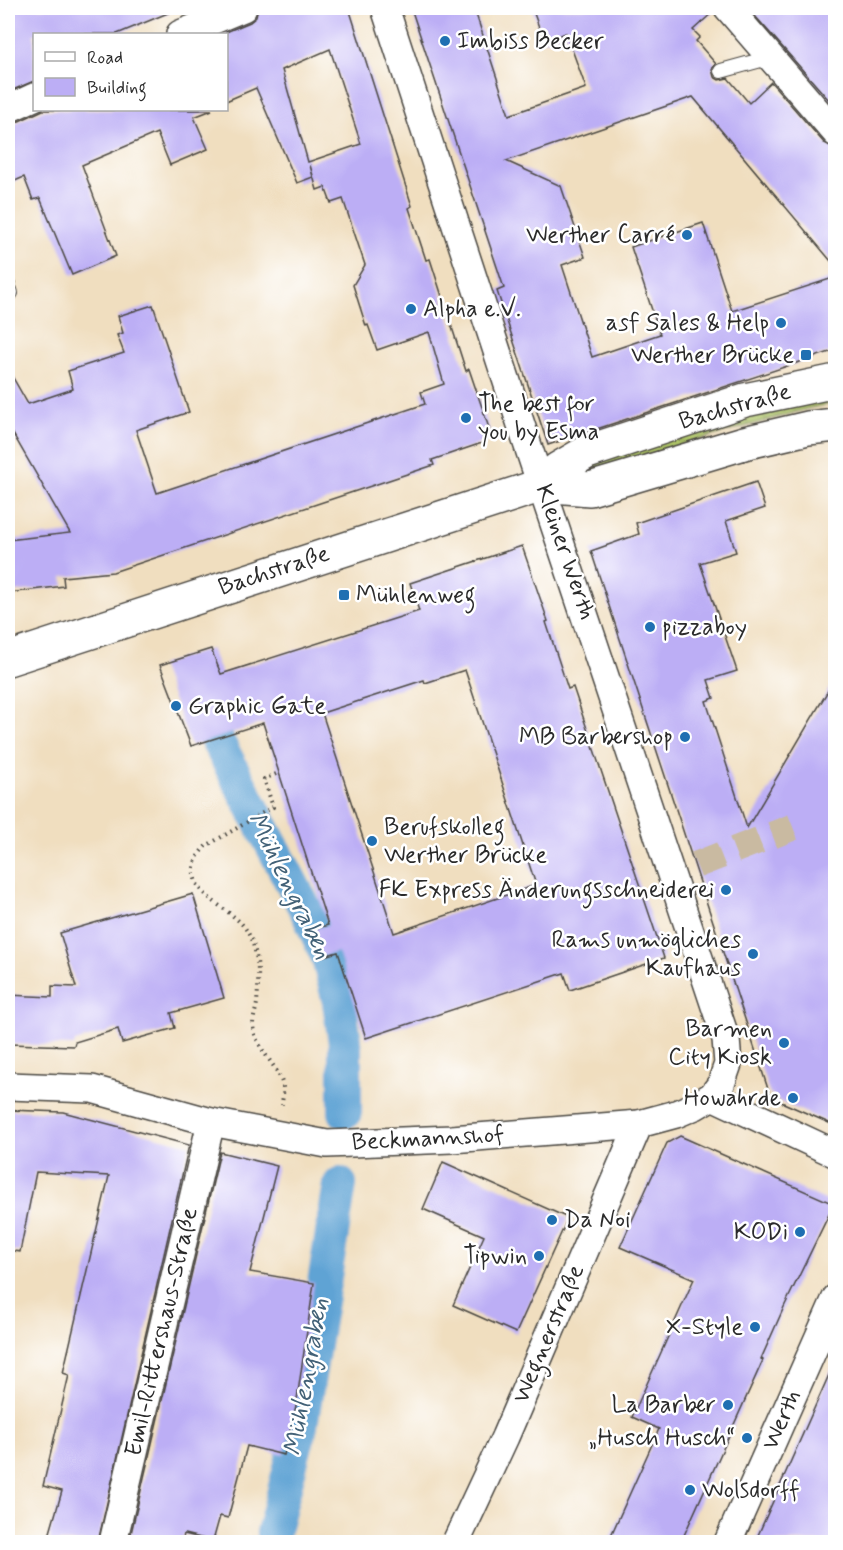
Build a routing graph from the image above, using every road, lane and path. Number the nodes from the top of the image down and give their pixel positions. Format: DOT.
graph roads {
  1 [pos="243,8"];
  2 [pos="385,8"];
  3 [pos="728,8"];
  4 [pos="182,33"];
  5 [pos="772,57"];
  6 [pos="721,71"];
  7 [pos="33,97"];
  8 [pos="8,109"];
  9 [pos="836,133"];
  10 [pos="836,381"];
  11 [pos="836,425"];
  12 [pos="542,486"];
  13 [pos="8,659"];
  14 [pos="276,774"];
  15 [pos="8,1086"];
  16 [pos="712,1096"];
  17 [pos="211,1122"];
  18 [pos="639,1124"];
  19 [pos="280,1135"];
  20 [pos="836,1154"];
  21 [pos="836,1298"];
  22 [pos="113,1542"];
  23 [pos="456,1542"];
  24 [pos="728,1542"];
  1 -- 4 [label="street"];
  2 -- 12 [label="street, Kleiner Werth"];
  3 -- 5 [label="street"];
  5 -- 6 [label="lane"];
  5 -- 9 [label="street"];
  7 -- 8 [label="street"];
  10 -- 12 [label="main road, Bachstraße"];
  11 -- 12 [label="main road, Bachstraße"];
  12 -- 13 [label="main road, Bachstraße"];
  12 -- 16 [label="street, Kleiner Werth"];
  14 -- 19 [label="path"];
  15 -- 17 [label="street, Beckmannshof"];
  16 -- 18 [label="street, Beckmannshof"];
  16 -- 20 [label="street"];
  17 -- 19 [label="street, Beckmannshof"];
  17 -- 22 [label="street, Emil-Rittershaus-Straße"];
  18 -- 19 [label="street, Beckmannshof"];
  18 -- 23 [label="street, Wegnerstraße"];
  21 -- 24 [label="street, Werth"];
}
